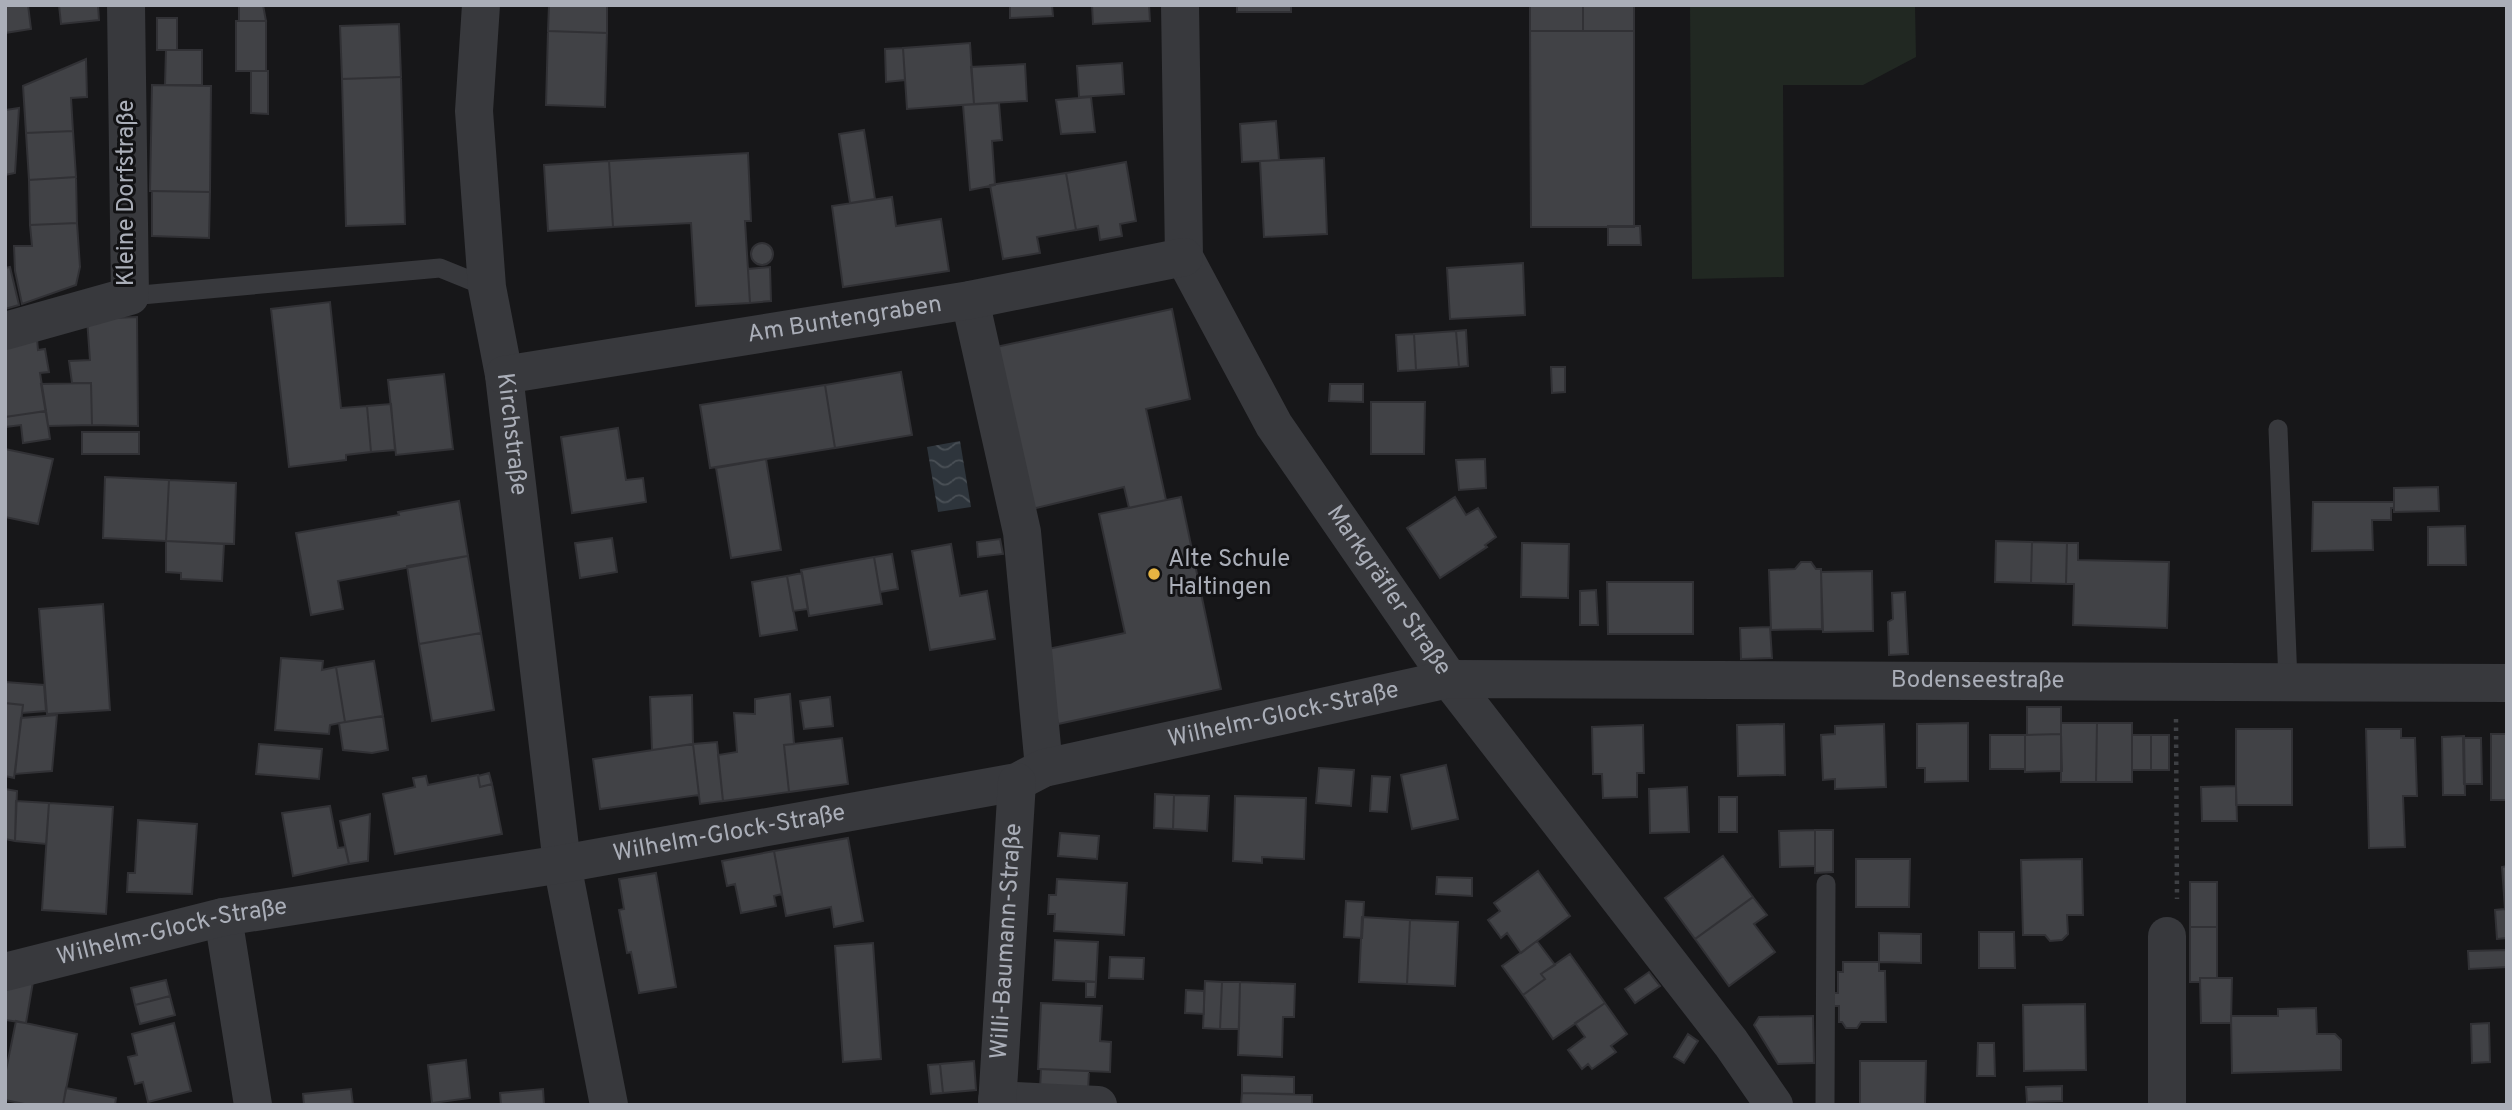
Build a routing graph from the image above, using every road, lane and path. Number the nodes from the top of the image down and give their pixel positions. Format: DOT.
graph roads {
  1 [pos="126,5"];
  2 [pos="481,5"];
  3 [pos="1180,5"];
  4 [pos="1184,257"];
  5 [pos="487,287"];
  6 [pos="130,296"];
  7 [pos="970,300"];
  8 [pos="5,331"];
  9 [pos="504,374"];
  10 [pos="2277,429"];
  11 [pos="1449,679"];
  12 [pos="2176,681"];
  13 [pos="2288,682"];
  14 [pos="2507,683"];
  15 [pos="1030,775"];
  16 [pos="562,864"];
  17 [pos="1826,884"];
  18 [pos="223,917"];
  19 [pos="2167,936"];
  20 [pos="5,972"];
  21 [pos="997,1102"];
  22 [pos="253,1105"];
  23 [pos="608,1105"];
  24 [pos="1098,1105"];
  25 [pos="1773,1105"];
  26 [pos="1825,1105"];
  27 [pos="2167,1105"];
  1 -- 6 [label="street, Kleine Dorfstraße"];
  2 -- 5 [label="street, Kirchstraße"];
  3 -- 4 [label="street, Markgräfler Straße"];
  4 -- 7 [label="street, Am Buntengraben"];
  4 -- 11 [label="street, Markgräfler Straße"];
  5 -- 6 [label="lane"];
  5 -- 9 [label="street, Kirchstraße"];
  6 -- 8 [label="street, Kleine Dorfstraße"];
  7 -- 9 [label="street, Am Buntengraben"];
  7 -- 15 [label="street, Willi-Baumann-Straße"];
  9 -- 16 [label="street, Kirchstraße"];
  10 -- 13 [label="lane"];
  11 -- 12 [label="street, Bodenseestraße"];
  11 -- 15 [label="street, Wilhelm-Glock-Straße"];
  11 -- 25 [label="street, Markgräfler Straße"];
  12 -- 13 [label="street, Bodenseestraße"];
  12 -- 19 [label="path"];
  13 -- 14 [label="street, Bodenseestraße"];
  15 -- 16 [label="street, Wilhelm-Glock-Straße"];
  15 -- 21 [label="street, Willi-Baumann-Straße"];
  16 -- 18 [label="street, Wilhelm-Glock-Straße"];
  16 -- 23 [label="street, Kirchstraße"];
  17 -- 26 [label="lane"];
  18 -- 20 [label="street, Wilhelm-Glock-Straße"];
  18 -- 22 [label="street"];
  19 -- 27 [label="street"];
  21 -- 24 [label="street, Willi-Baumann-Straße"];
}
